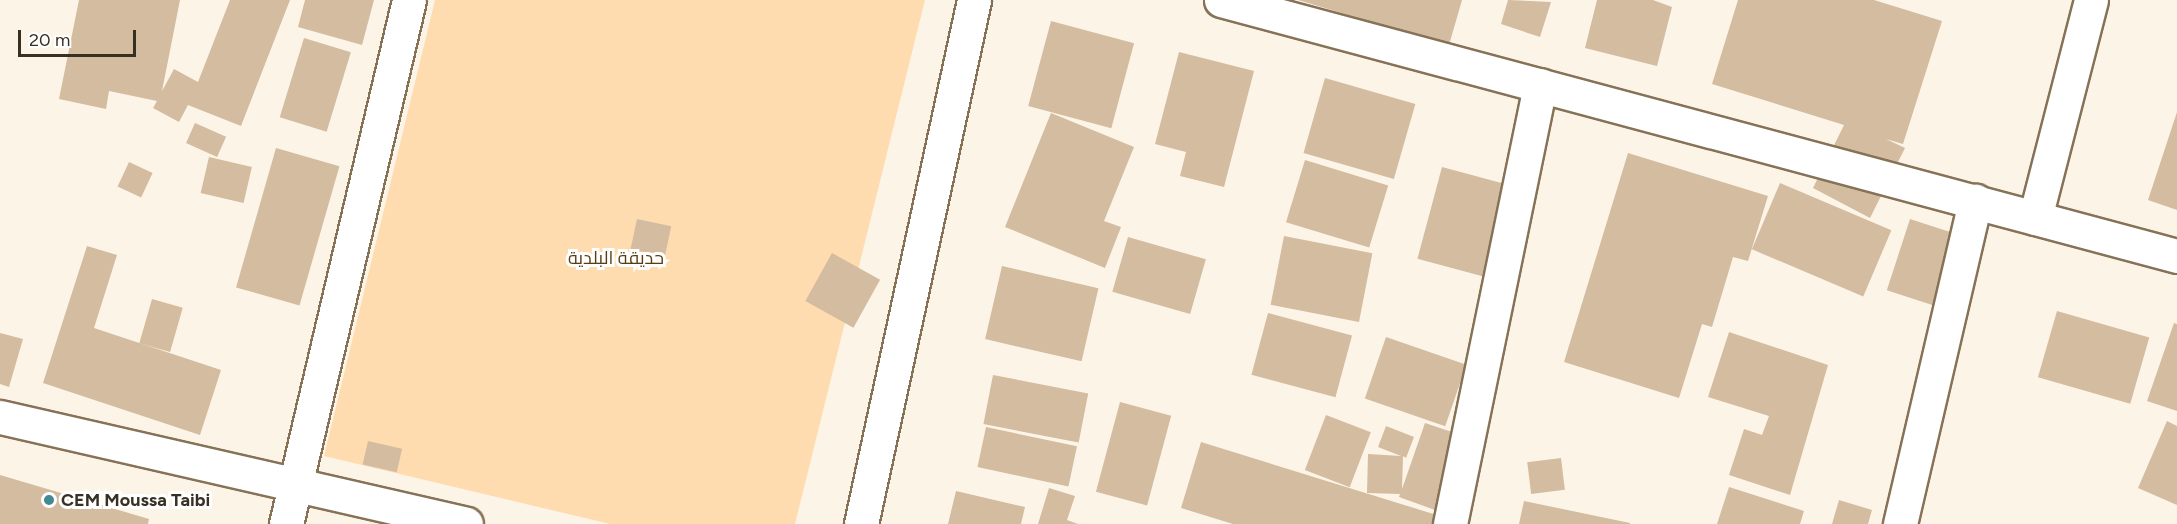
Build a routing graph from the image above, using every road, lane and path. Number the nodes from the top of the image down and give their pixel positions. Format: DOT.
graph roads {
  1 [pos="409,0"];
  2 [pos="974,0"];
  3 [pos="1221,0"];
  4 [pos="2091,0"];
  5 [pos="1540,86"];
  6 [pos="1975,201"];
  7 [pos="2035,218"];
  8 [pos="2177,256"];
  9 [pos="0,417"];
  10 [pos="295,485"];
  11 [pos="286,524"];
  12 [pos="466,524"];
  13 [pos="861,524"];
  14 [pos="1450,524"];
  15 [pos="1900,524"];
  1 -- 10 [label="street"];
  2 -- 13 [label="street"];
  3 -- 5 [label="street"];
  4 -- 7 [label="street"];
  5 -- 6 [label="street"];
  5 -- 14 [label="street"];
  6 -- 7 [label="street"];
  6 -- 15 [label="street"];
  7 -- 8 [label="street"];
  9 -- 10 [label="street"];
  10 -- 11 [label="street"];
  10 -- 12 [label="street"];
}
